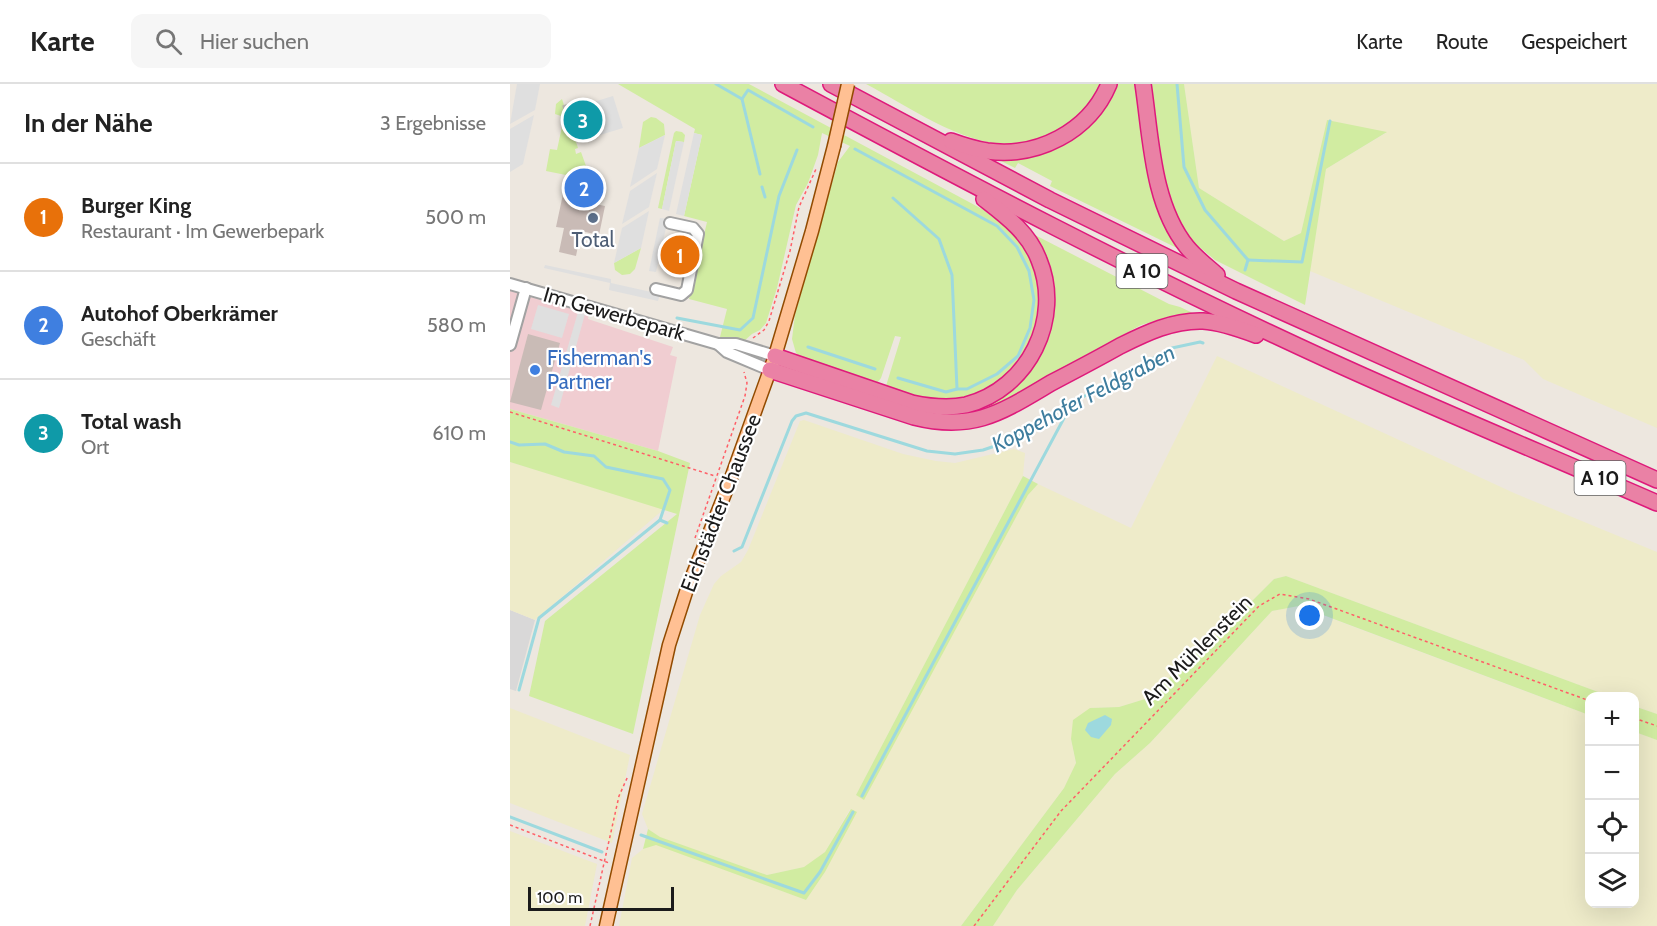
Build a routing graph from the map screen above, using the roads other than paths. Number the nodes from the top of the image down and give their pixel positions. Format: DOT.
graph roads {
  1 [pos="783,84"];
  2 [pos="831,84"];
  3 [pos="848,84"];
  4 [pos="1109,84"];
  5 [pos="1143,84"];
  6 [pos="911,128"];
  7 [pos="958,179"];
  8 [pos="670,223"];
  9 [pos="510,284"];
  10 [pos="526,288"];
  11 [pos="656,289"];
  12 [pos="1236,291"];
  13 [pos="510,345"];
  14 [pos="1327,360"];
  15 [pos="773,363"];
  16 [pos="1657,480"];
  17 [pos="1657,503"];
  18 [pos="606,926"];
  1 -- 7 [label="highway, A 10"];
  2 -- 6 [label="highway, A 10"];
  3 -- 15 [label="main road, Eichstädter Chaussee, bridge"];
  4 -- 6 [label="highway"];
  5 -- 12 [label="highway"];
  6 -- 12 [label="highway, A 10"];
  7 -- 14 [label="highway, A 10"];
  7 -- 15 [label="highway"];
  8 -- 11 [label="street"];
  9 -- 10 [label="street, Im Gewerbepark"];
  10 -- 13 [label="street"];
  10 -- 15 [label="street, Im Gewerbepark"];
  12 -- 16 [label="highway, A 10"];
  14 -- 15 [label="highway"];
  14 -- 17 [label="highway, A 10"];
  15 -- 18 [label="main road, Eichstädter Chaussee"];
}
